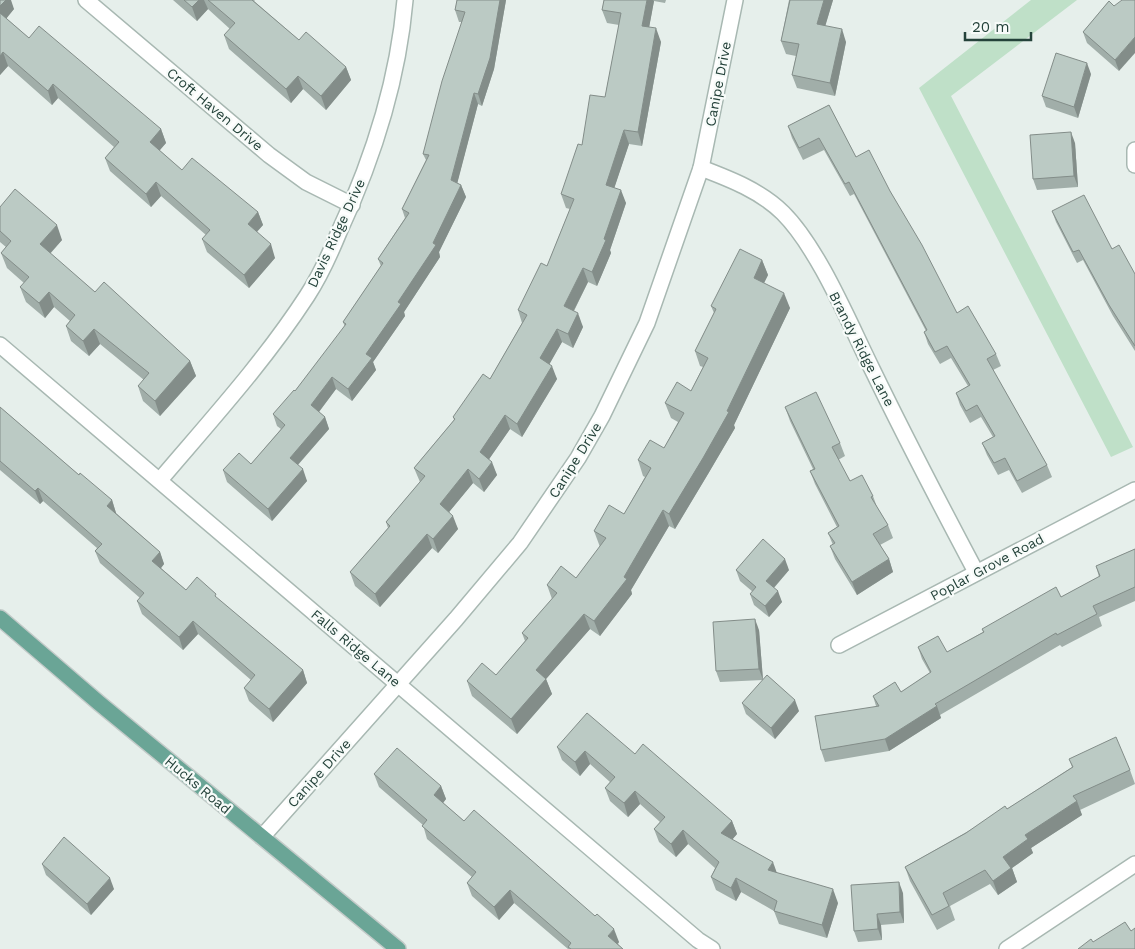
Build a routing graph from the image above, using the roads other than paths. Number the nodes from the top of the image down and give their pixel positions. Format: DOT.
graph roads {
  1 [pos="86,0"];
  2 [pos="405,0"];
  3 [pos="735,0"];
  4 [pos="1135,150"];
  5 [pos="1135,165"];
  6 [pos="701,168"];
  7 [pos="352,204"];
  8 [pos="0,345"];
  9 [pos="160,480"];
  10 [pos="1135,490"];
  11 [pos="976,572"];
  12 [pos="0,618"];
  13 [pos="839,645"];
  14 [pos="398,684"];
  15 [pos="262,837"];
  16 [pos="1135,864"];
  17 [pos="398,949"];
  18 [pos="712,949"];
  19 [pos="1007,949"];
  1 -- 7 [label="street, Croft Haven Drive"];
  2 -- 7 [label="street, Davis Ridge Drive"];
  3 -- 6 [label="street, Canipe Drive"];
  4 -- 5 [label="street"];
  6 -- 11 [label="street, Brandy Ridge Lane"];
  6 -- 14 [label="street, Canipe Drive"];
  7 -- 9 [label="street, Davis Ridge Drive"];
  8 -- 9 [label="street, Falls Ridge Lane"];
  9 -- 14 [label="street, Falls Ridge Lane"];
  10 -- 11 [label="street, Poplar Grove Road"];
  11 -- 13 [label="street, Poplar Grove Road"];
  12 -- 15 [label="main road, Hucks Road"];
  14 -- 15 [label="street, Canipe Drive"];
  14 -- 18 [label="street, Falls Ridge Lane"];
  15 -- 17 [label="main road, Hucks Road"];
  16 -- 19 [label="street"];
}
